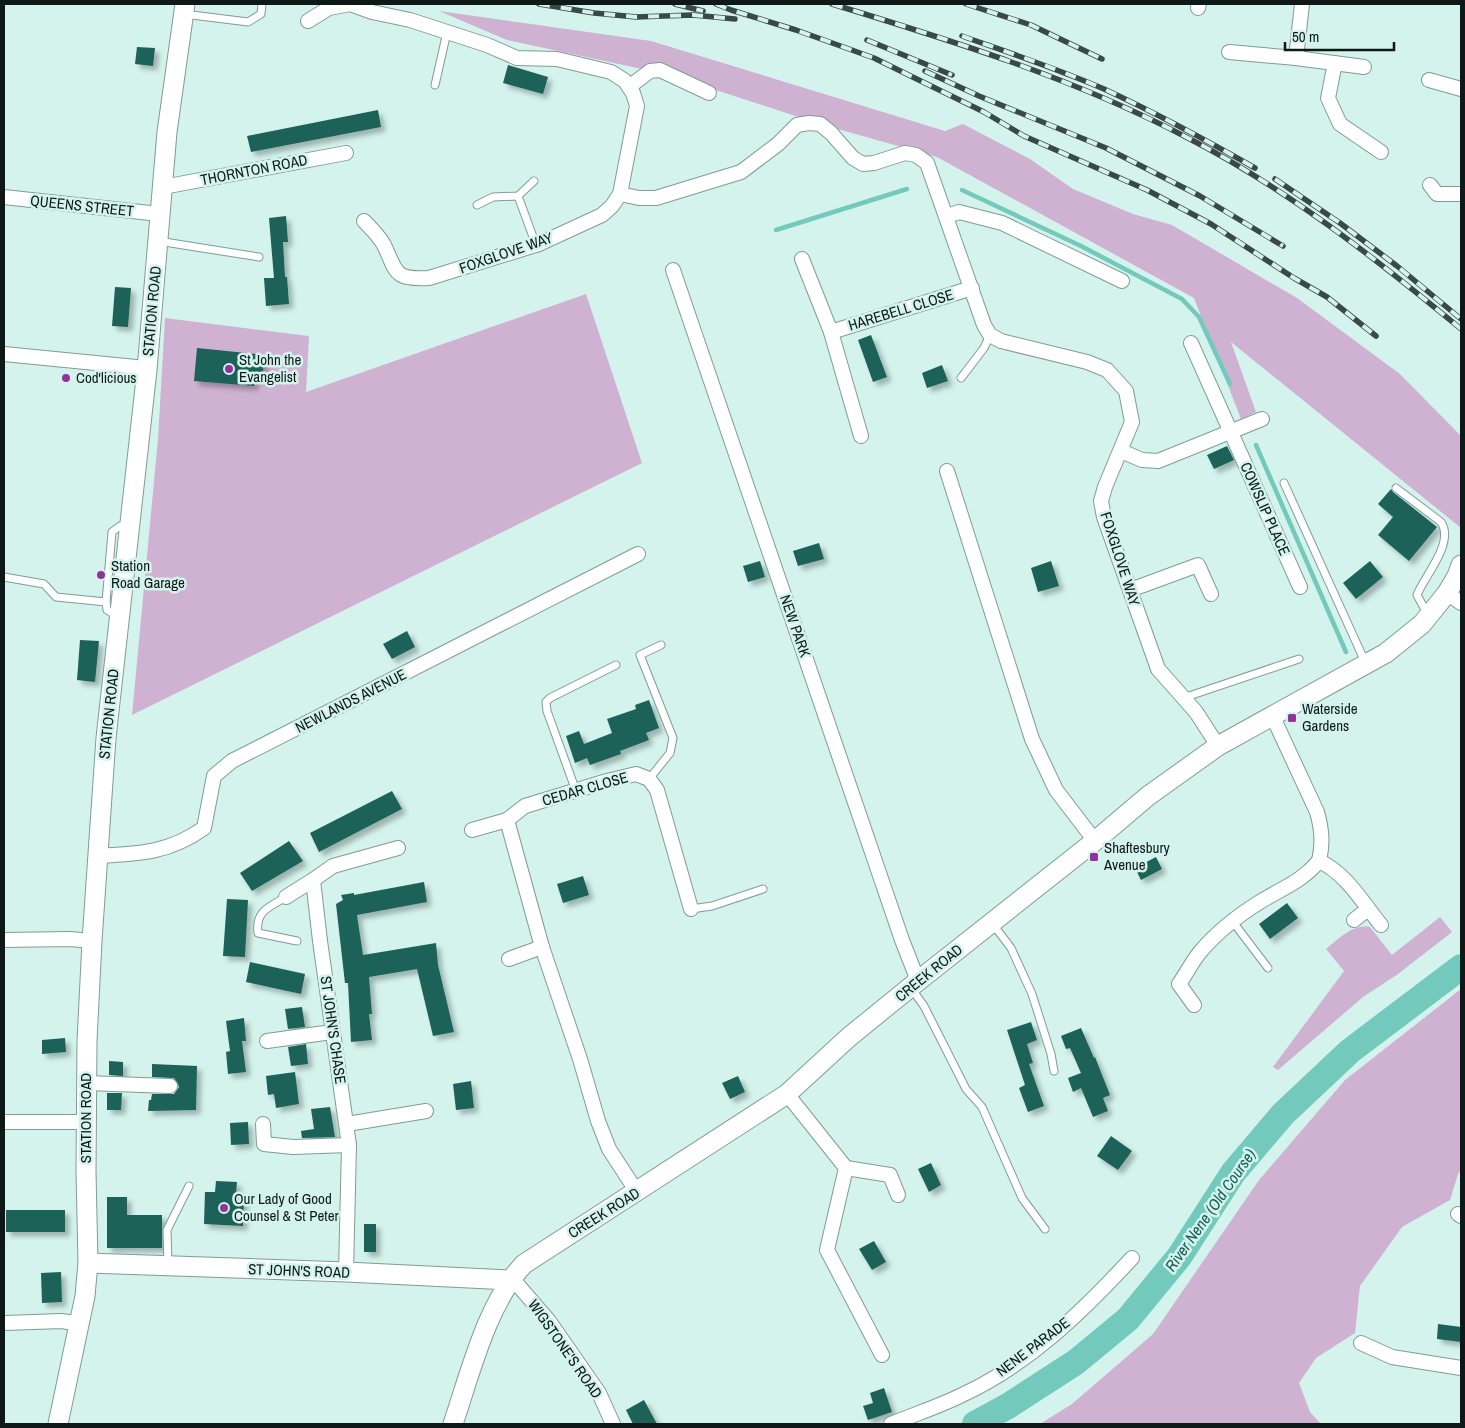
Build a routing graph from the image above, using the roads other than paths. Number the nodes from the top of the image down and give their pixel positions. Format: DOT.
graph roads {
  1 [pos="262,4"];
  2 [pos="1302,4"];
  3 [pos="184,9"];
  4 [pos="308,21"];
  5 [pos="447,32"];
  6 [pos="1229,52"];
  7 [pos="1296,58"];
  8 [pos="1335,63"];
  9 [pos="1364,67"];
  10 [pos="1430,80"];
  11 [pos="435,85"];
  12 [pos="629,87"];
  13 [pos="1461,89"];
  14 [pos="709,93"];
  15 [pos="1381,152"];
  16 [pos="346,153"];
  17 [pos="534,181"];
  18 [pos="1430,185"];
  19 [pos="163,187"];
  20 [pos="620,194"];
  21 [pos="1461,194"];
  22 [pos="518,196"];
  23 [pos="4,197"];
  24 [pos="476,205"];
  25 [pos="160,214"];
  26 [pos="947,216"];
  27 [pos="364,221"];
  28 [pos="157,241"];
  29 [pos="536,245"];
  30 [pos="259,257"];
  31 [pos="802,259"];
  32 [pos="674,270"];
  33 [pos="1122,281"];
  34 [pos="972,288"];
  35 [pos="831,332"];
  36 [pos="990,334"];
  37 [pos="1191,343"];
  38 [pos="4,354"];
  39 [pos="147,370"];
  40 [pos="961,378"];
  41 [pos="1262,419"];
  42 [pos="1231,431"];
  43 [pos="861,436"];
  44 [pos="1121,451"];
  45 [pos="947,471"];
  46 [pos="1284,483"];
  47 [pos="1396,488"];
  48 [pos="130,526"];
  49 [pos="638,554"];
  50 [pos="1461,565"];
  51 [pos="4,577"];
  52 [pos="1300,587"];
  53 [pos="1130,590"];
  54 [pos="1211,594"];
  55 [pos="1454,598"];
  56 [pos="106,602"];
  57 [pos="1428,615"];
  58 [pos="120,617"];
  59 [pos="661,646"];
  60 [pos="1299,659"];
  61 [pos="1366,664"];
  62 [pos="616,665"];
  63 [pos="1183,698"];
  64 [pos="1272,715"];
  65 [pos="1218,746"];
  66 [pos="649,779"];
  67 [pos="576,791"];
  68 [pos="507,820"];
  69 [pos="472,830"];
  70 [pos="1095,841"];
  71 [pos="398,848"];
  72 [pos="97,856"];
  73 [pos="1319,861"];
  74 [pos="313,880"];
  75 [pos="763,889"];
  76 [pos="286,897"];
  77 [pos="691,909"];
  78 [pos="1368,909"];
  79 [pos="1354,920"];
  80 [pos="1233,922"];
  81 [pos="992,923"];
  82 [pos="1380,925"];
  83 [pos="4,940"];
  84 [pos="92,942"];
  85 [pos="297,942"];
  86 [pos="542,947"];
  87 [pos="509,959"];
  88 [pos="1268,968"];
  89 [pos="914,984"];
  90 [pos="1194,1005"];
  91 [pos="332,1032"];
  92 [pos="267,1041"];
  93 [pos="1054,1071"];
  94 [pos="86,1083"];
  95 [pos="170,1086"];
  96 [pos="787,1094"];
  97 [pos="426,1111"];
  98 [pos="4,1122"];
  99 [pos="86,1122"];
  100 [pos="263,1124"];
  101 [pos="347,1124"];
  102 [pos="349,1146"];
  103 [pos="846,1168"];
  104 [pos="189,1186"];
  105 [pos="637,1192"];
  106 [pos="898,1194"];
  107 [pos="1045,1229"];
  108 [pos="1132,1258"];
  109 [pos="88,1263"];
  110 [pos="168,1266"];
  111 [pos="346,1272"];
  112 [pos="510,1279"];
  113 [pos="4,1323"];
  114 [pos="80,1324"];
  115 [pos="1361,1343"];
  116 [pos="882,1354"];
  117 [pos="1461,1368"];
  118 [pos="58,1424"];
  119 [pos="453,1424"];
  120 [pos="613,1424"];
  121 [pos="891,1424"];
  1 -- 3 [label="lane"];
  2 -- 7 [label="street"];
  3 -- 19 [label="street, STATION ROAD"];
  4 -- 5 [label="street"];
  5 -- 11 [label="lane"];
  5 -- 12 [label="street"];
  6 -- 7 [label="street"];
  7 -- 8 [label="street"];
  8 -- 9 [label="street"];
  8 -- 15 [label="street"];
  10 -- 13 [label="street"];
  12 -- 14 [label="street"];
  12 -- 20 [label="street"];
  16 -- 19 [label="street, THORNTON ROAD"];
  17 -- 22 [label="lane"];
  18 -- 21 [label="street"];
  19 -- 25 [label="street, STATION ROAD"];
  20 -- 26 [label="street"];
  20 -- 29 [label="street, FOXGLOVE WAY"];
  22 -- 24 [label="lane"];
  22 -- 29 [label="lane"];
  23 -- 25 [label="street, QUEENS STREET"];
  25 -- 28 [label="street, STATION ROAD"];
  26 -- 33 [label="street"];
  26 -- 34 [label="street"];
  27 -- 29 [label="street, FOXGLOVE WAY"];
  28 -- 30 [label="lane"];
  28 -- 39 [label="street, STATION ROAD"];
  31 -- 35 [label="street, HAREBELL CLOSE"];
  32 -- 89 [label="street, NEW PARK"];
  34 -- 35 [label="street, HAREBELL CLOSE"];
  34 -- 36 [label="street"];
  35 -- 43 [label="street, HAREBELL CLOSE"];
  36 -- 40 [label="lane"];
  36 -- 44 [label="street, FOXGLOVE WAY"];
  37 -- 42 [label="street, COWSLIP PLACE"];
  38 -- 39 [label="street"];
  39 -- 48 [label="street, STATION ROAD"];
  41 -- 42 [label="street"];
  42 -- 44 [label="street"];
  42 -- 52 [label="street, COWSLIP PLACE"];
  44 -- 53 [label="street, FOXGLOVE WAY"];
  45 -- 70 [label="street"];
  46 -- 61 [label="lane"];
  47 -- 57 [label="lane"];
  48 -- 56 [label="lane"];
  48 -- 58 [label="street, STATION ROAD"];
  49 -- 72 [label="street, NEWLANDS AVENUE"];
  50 -- 55 [label="street, CREEK ROAD"];
  51 -- 56 [label="lane"];
  53 -- 54 [label="street"];
  53 -- 63 [label="street, FOXGLOVE WAY"];
  55 -- 57 [label="street, CREEK ROAD"];
  56 -- 58 [label="lane"];
  57 -- 61 [label="street, CREEK ROAD"];
  58 -- 72 [label="street, STATION ROAD"];
  59 -- 66 [label="lane"];
  60 -- 63 [label="lane"];
  61 -- 64 [label="street, CREEK ROAD"];
  62 -- 67 [label="lane"];
  63 -- 65 [label="street, FOXGLOVE WAY"];
  64 -- 65 [label="street, CREEK ROAD"];
  64 -- 73 [label="street"];
  65 -- 70 [label="street, CREEK ROAD"];
  66 -- 67 [label="street, CEDAR CLOSE"];
  66 -- 77 [label="street, CEDAR CLOSE"];
  67 -- 68 [label="street, CEDAR CLOSE"];
  68 -- 69 [label="street, CEDAR CLOSE"];
  68 -- 86 [label="street"];
  70 -- 81 [label="street, CREEK ROAD"];
  71 -- 74 [label="street"];
  72 -- 84 [label="street, STATION ROAD"];
  73 -- 78 [label="street"];
  73 -- 80 [label="street"];
  74 -- 76 [label="street"];
  74 -- 91 [label="street, ST JOHN'S CHASE"];
  75 -- 77 [label="lane"];
  76 -- 85 [label="lane"];
  78 -- 79 [label="street"];
  78 -- 82 [label="street"];
  80 -- 88 [label="lane"];
  80 -- 90 [label="street"];
  81 -- 89 [label="street, CREEK ROAD"];
  81 -- 93 [label="lane"];
  83 -- 84 [label="street"];
  84 -- 94 [label="street, STATION ROAD"];
  86 -- 87 [label="street"];
  86 -- 105 [label="street"];
  89 -- 96 [label="street, CREEK ROAD"];
  89 -- 107 [label="lane"];
  91 -- 92 [label="street"];
  91 -- 101 [label="street, ST JOHN'S CHASE"];
  94 -- 95 [label="street"];
  94 -- 99 [label="street, STATION ROAD"];
  96 -- 103 [label="street"];
  96 -- 105 [label="street, CREEK ROAD"];
  97 -- 101 [label="street"];
  98 -- 99 [label="street"];
  99 -- 109 [label="street, STATION ROAD"];
  100 -- 102 [label="street"];
  101 -- 102 [label="street, ST JOHN'S CHASE"];
  102 -- 111 [label="street, ST JOHN'S CHASE"];
  103 -- 106 [label="street"];
  103 -- 116 [label="street"];
  104 -- 110 [label="lane"];
  105 -- 112 [label="street, CREEK ROAD"];
  108 -- 121 [label="street, NENE PARADE"];
  109 -- 110 [label="street, ST JOHN'S ROAD"];
  109 -- 114 [label="street, STATION ROAD"];
  110 -- 111 [label="street, ST JOHN'S ROAD"];
  111 -- 112 [label="street, ST JOHN'S ROAD"];
  112 -- 119 [label="street, CREEK ROAD"];
  112 -- 120 [label="street, WIGSTONE'S ROAD"];
  113 -- 114 [label="street"];
  114 -- 118 [label="street, STATION ROAD"];
  115 -- 117 [label="street"];
}
